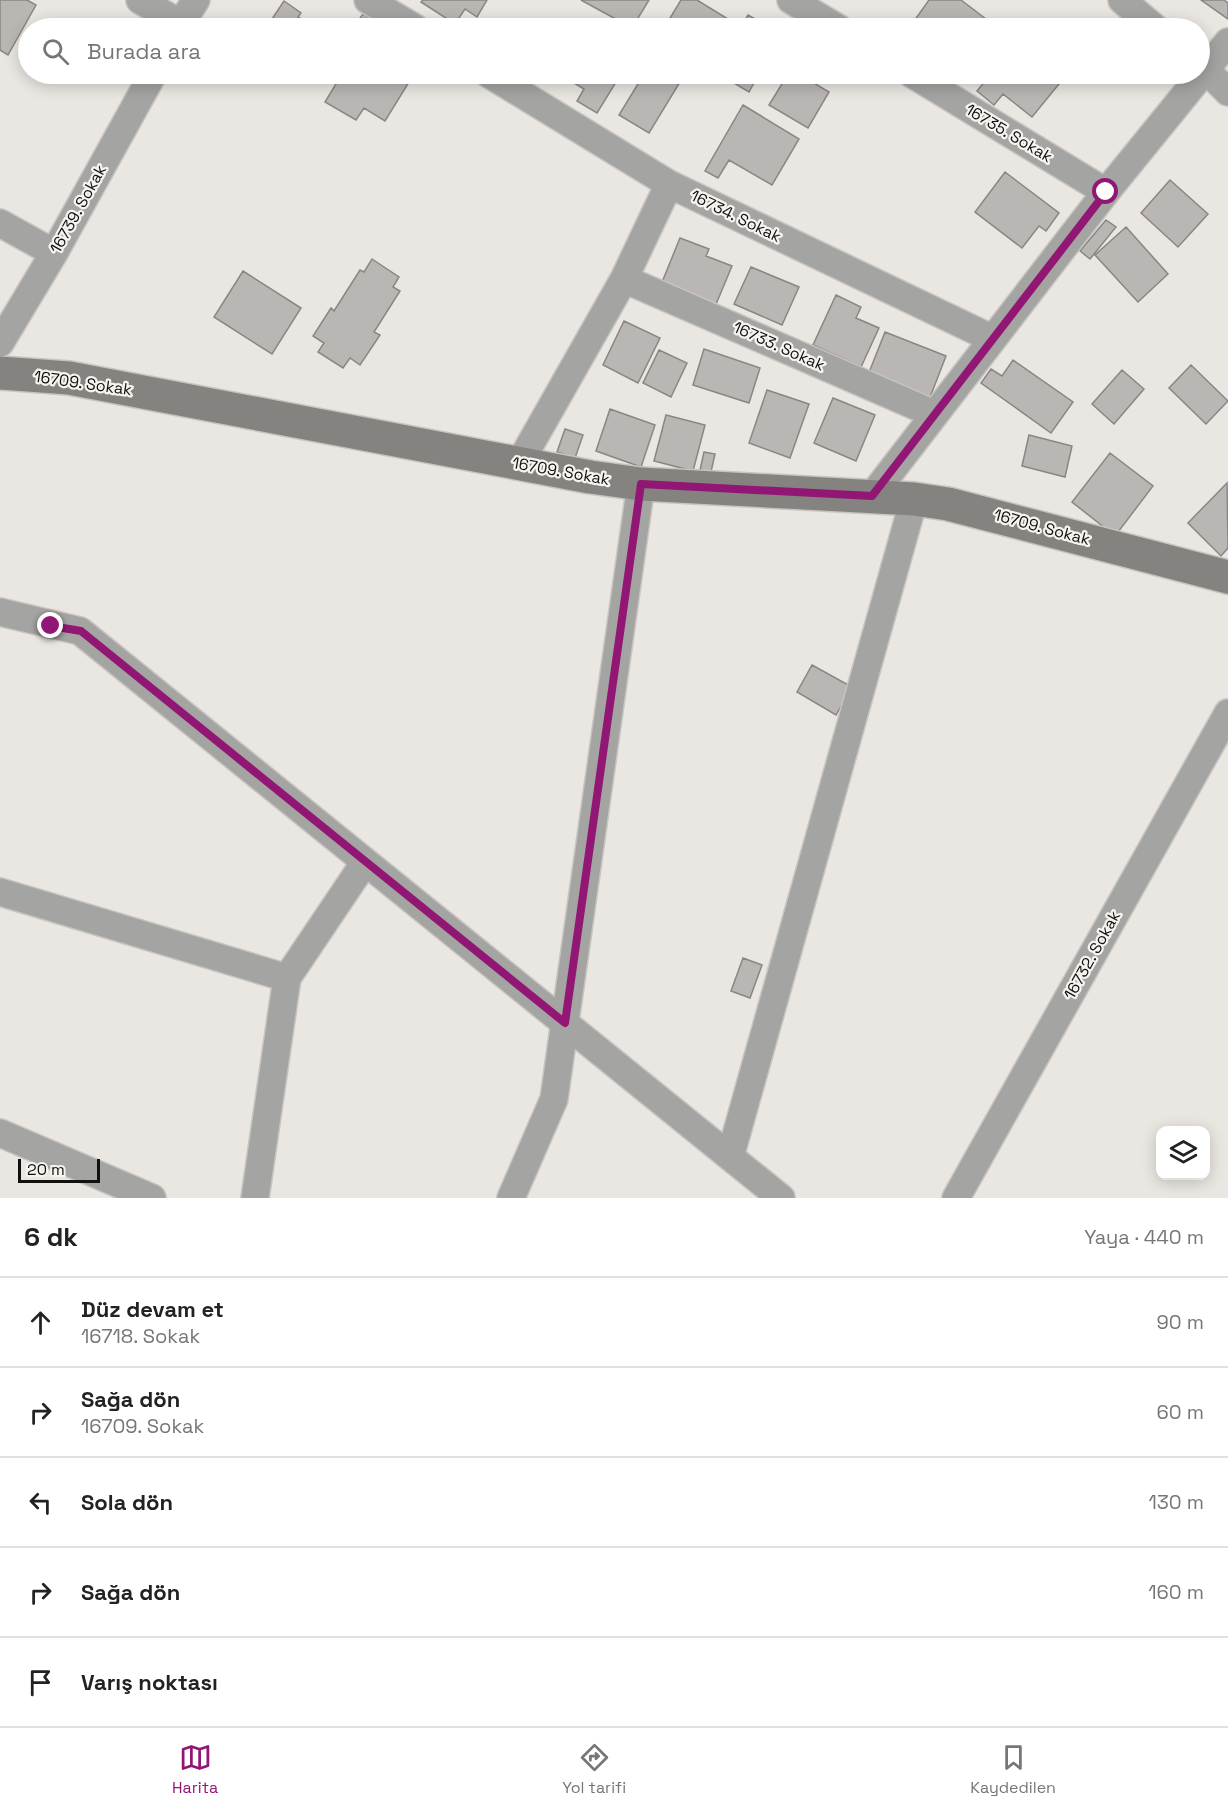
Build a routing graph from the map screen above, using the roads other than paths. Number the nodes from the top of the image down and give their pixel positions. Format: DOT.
graph roads {
  1 [pos="140,0"];
  2 [pos="196,0"];
  3 [pos="368,0"];
  4 [pos="791,0"];
  5 [pos="1122,0"];
  6 [pos="168,18"];
  7 [pos="185,18"];
  8 [pos="398,18"];
  9 [pos="821,18"];
  10 [pos="1143,18"];
  11 [pos="1228,42"];
  12 [pos="1210,60"];
  13 [pos="1210,74"];
  14 [pos="147,84"];
  15 [pos="505,84"];
  16 [pos="928,84"];
  17 [pos="1190,84"];
  18 [pos="1228,92"];
  19 [pos="669,184"];
  20 [pos="1106,192"];
  21 [pos="0,223"];
  22 [pos="54,253"];
  23 [pos="624,279"];
  24 [pos="993,339"];
  25 [pos="0,343"];
  26 [pos="0,373"];
  27 [pos="934,414"];
  28 [pos="519,464"];
  29 [pos="641,484"];
  30 [pos="872,496"];
  31 [pos="914,499"];
  32 [pos="1228,577"];
  33 [pos="0,612"];
  34 [pos="1228,713"];
  35 [pos="365,862"];
  36 [pos="0,892"];
  37 [pos="287,978"];
  38 [pos="565,1023"];
  39 [pos="0,1133"];
  40 [pos="730,1157"];
  41 [pos="152,1198"];
  42 [pos="255,1198"];
  43 [pos="511,1198"];
  44 [pos="780,1198"];
  45 [pos="956,1198"];
  1 -- 6 [label="street"];
  2 -- 7 [label="street"];
  3 -- 8 [label="street"];
  4 -- 9 [label="street"];
  5 -- 10 [label="street"];
  11 -- 12 [label="street"];
  13 -- 18 [label="street"];
  14 -- 22 [label="street, 16739. Sokak"];
  15 -- 19 [label="street, 16734. Sokak"];
  16 -- 20 [label="street, 16735. Sokak"];
  17 -- 20 [label="street"];
  19 -- 23 [label="street"];
  19 -- 24 [label="street, 16734. Sokak"];
  20 -- 24 [label="street"];
  21 -- 22 [label="street"];
  22 -- 25 [label="street, 16739. Sokak"];
  23 -- 27 [label="street, 16733. Sokak"];
  23 -- 28 [label="street"];
  24 -- 27 [label="street"];
  26 -- 28 [label="street, 16709. Sokak"];
  27 -- 30 [label="street"];
  28 -- 29 [label="street, 16709. Sokak"];
  29 -- 30 [label="street, 16709. Sokak"];
  29 -- 38 [label="street"];
  30 -- 31 [label="street, 16709. Sokak"];
  31 -- 32 [label="street, 16709. Sokak"];
  31 -- 40 [label="street"];
  33 -- 35 [label="street"];
  34 -- 45 [label="street, 16732. Sokak"];
  35 -- 37 [label="street"];
  35 -- 38 [label="street"];
  36 -- 37 [label="street"];
  37 -- 42 [label="street"];
  38 -- 40 [label="street"];
  38 -- 43 [label="street"];
  39 -- 41 [label="street"];
  40 -- 44 [label="street"];
}
